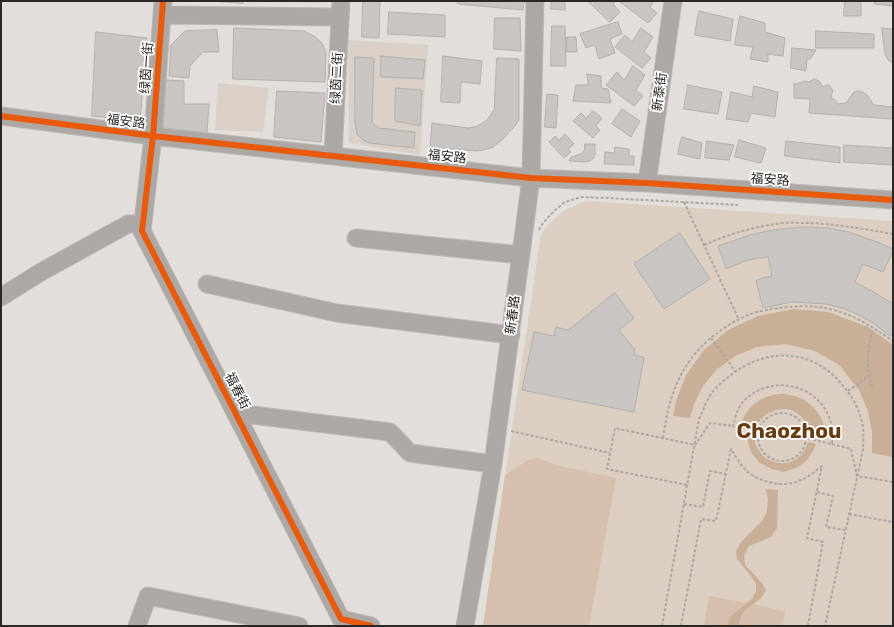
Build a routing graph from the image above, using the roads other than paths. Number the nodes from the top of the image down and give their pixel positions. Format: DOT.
graph roads {
  1 [pos="535,1"];
  2 [pos="673,1"];
  3 [pos="162,8"];
  4 [pos="341,9"];
  5 [pos="1,116"];
  6 [pos="154,136"];
  7 [pos="333,156"];
  8 [pos="531,178"];
  9 [pos="646,183"];
  10 [pos="893,200"];
  11 [pos="143,224"];
  12 [pos="356,238"];
  13 [pos="521,255"];
  14 [pos="207,284"];
  15 [pos="1,297"];
  16 [pos="511,335"];
  17 [pos="236,413"];
  18 [pos="493,464"];
  19 [pos="137,626"];
  20 [pos="299,626"];
  21 [pos="371,626"];
  22 [pos="465,626"];
  1 -- 8 [label="street, 新春路"];
  2 -- 9 [label="street, 新泰街"];
  3 -- 4 [label="street"];
  3 -- 6 [label="street, 绿茵一街"];
  4 -- 7 [label="street, 绿茵二街"];
  5 -- 6 [label="street, 福安路"];
  6 -- 7 [label="street, 福安路"];
  6 -- 11 [label="street, 福春街"];
  7 -- 8 [label="street, 福安路"];
  8 -- 9 [label="street, 福安路"];
  8 -- 13 [label="street, 新春路"];
  9 -- 10 [label="street, 福安路"];
  11 -- 15 [label="street"];
  11 -- 17 [label="street, 福春街"];
  12 -- 13 [label="street"];
  13 -- 16 [label="street, 新春路"];
  14 -- 16 [label="street"];
  16 -- 18 [label="street, 新春路"];
  17 -- 18 [label="street, 福春街"];
  17 -- 21 [label="street, 福春街"];
  18 -- 22 [label="street, 新春路"];
  19 -- 20 [label="street"];
}
